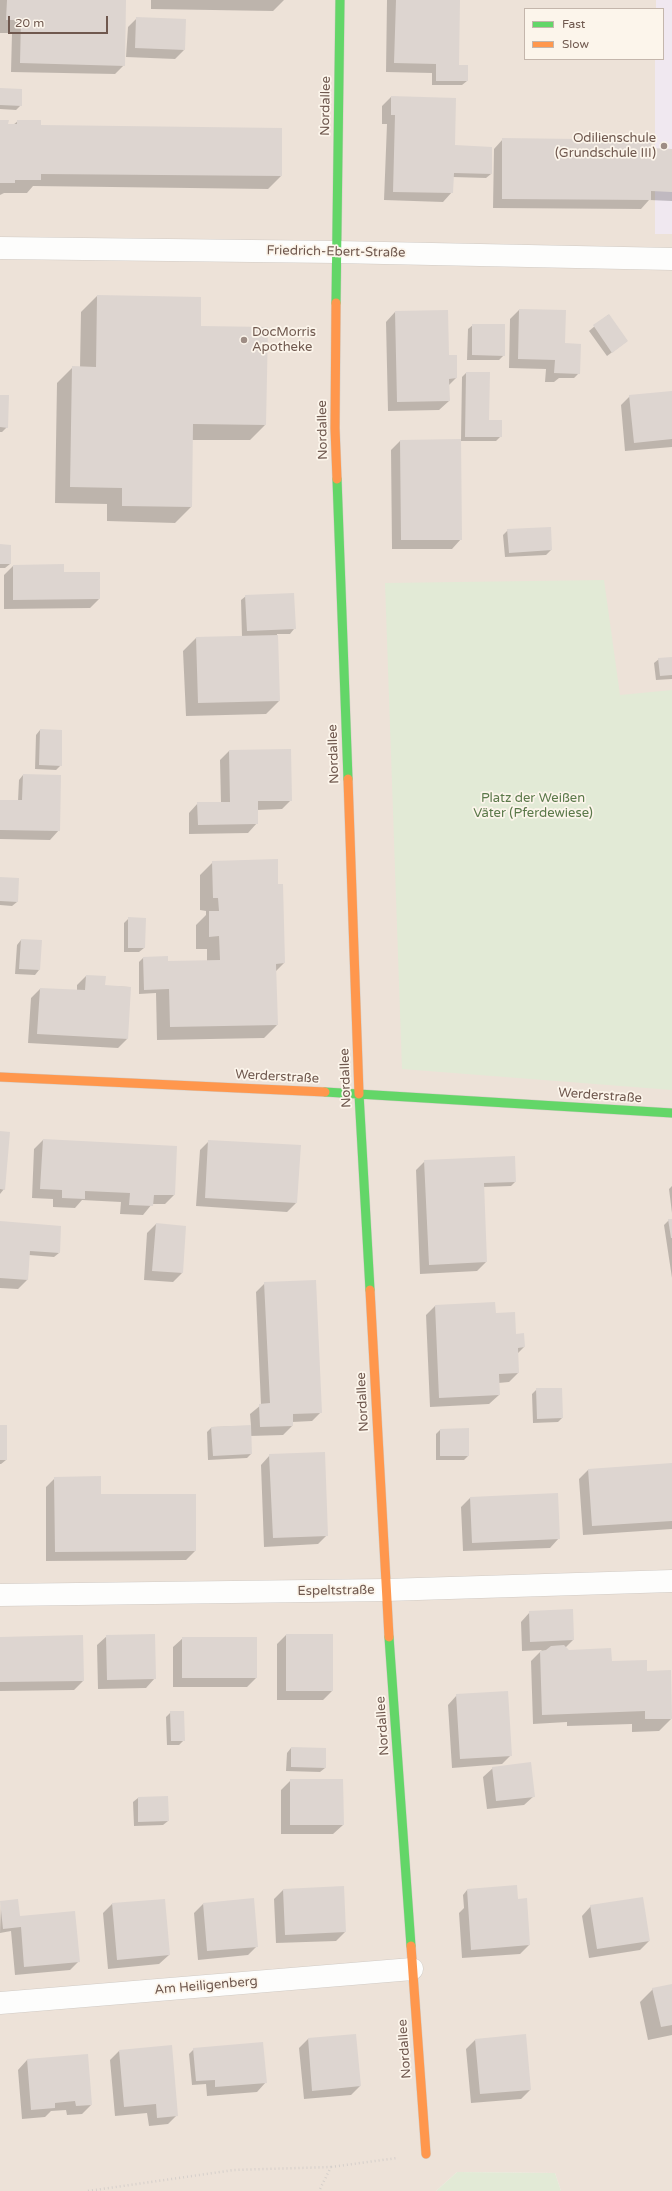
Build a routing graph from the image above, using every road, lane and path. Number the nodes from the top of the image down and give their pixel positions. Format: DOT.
graph roads {
  1 [pos="340,0"];
  2 [pos="0,248"];
  3 [pos="336,252"];
  4 [pos="672,259"];
  5 [pos="0,1077"];
  6 [pos="359,1094"];
  7 [pos="672,1113"];
  8 [pos="672,1581"];
  9 [pos="386,1590"];
  10 [pos="0,1595"];
  11 [pos="412,1969"];
  12 [pos="0,2003"];
  13 [pos="426,2154"];
  14 [pos="331,2167"];
  15 [pos="88,2191"];
  16 [pos="320,2191"];
  1 -- 3 [label="street, Nordallee"];
  2 -- 3 [label="street, Friedrich-Ebert-Straße"];
  3 -- 4 [label="street, Friedrich-Ebert-Straße"];
  3 -- 6 [label="street, Nordallee"];
  5 -- 6 [label="street, Werderstraße"];
  6 -- 7 [label="street, Werderstraße"];
  6 -- 9 [label="street, Nordallee"];
  8 -- 9 [label="street, Espeltstraße"];
  9 -- 10 [label="street, Espeltstraße"];
  9 -- 11 [label="street, Nordallee"];
  11 -- 12 [label="street, Am Heiligenberg"];
  11 -- 13 [label="street, Nordallee"];
  13 -- 14 [label="path"];
  14 -- 15 [label="path"];
  14 -- 16 [label="path"];
}
